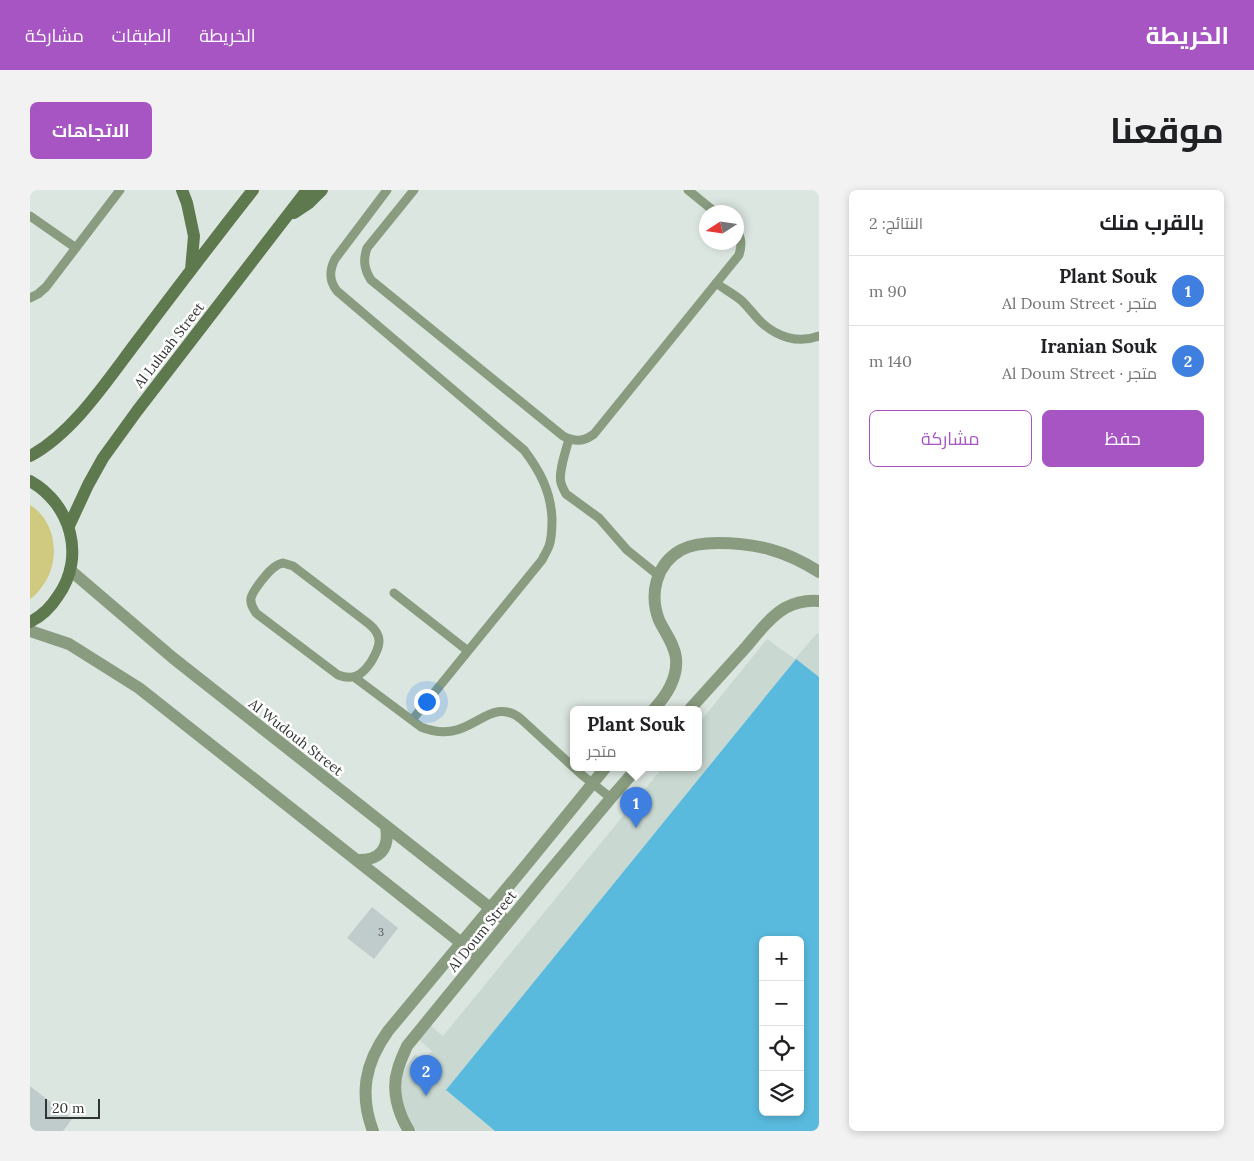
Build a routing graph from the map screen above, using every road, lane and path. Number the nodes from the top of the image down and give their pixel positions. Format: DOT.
graph roads {
  1 [pos="120,190"];
  2 [pos="182,190"];
  3 [pos="252,190"];
  4 [pos="307,190"];
  5 [pos="322,190"];
  6 [pos="387,190"];
  7 [pos="414,190"];
  8 [pos="688,190"];
  9 [pos="706,205"];
  10 [pos="30,216"];
  11 [pos="284,220"];
  12 [pos="76,248"];
  13 [pos="741,250"];
  14 [pos="191,270"];
  15 [pos="716,283"];
  16 [pos="30,298"];
  17 [pos="819,336"];
  18 [pos="569,439"];
  19 [pos="30,456"];
  20 [pos="30,481"];
  21 [pos="69,526"];
  22 [pos="70,570"];
  23 [pos="819,572"];
  24 [pos="658,575"];
  25 [pos="394,593"];
  26 [pos="819,601"];
  27 [pos="30,622"];
  28 [pos="30,631"];
  29 [pos="468,651"];
  30 [pos="354,677"];
  31 [pos="656,706"];
  32 [pos="693,706"];
  33 [pos="412,720"];
  34 [pos="570,763"];
  35 [pos="579,771"];
  36 [pos="602,771"];
  37 [pos="635,771"];
  38 [pos="592,783"];
  39 [pos="611,798"];
  40 [pos="386,827"];
  41 [pos="357,860"];
  42 [pos="490,907"];
  43 [pos="508,922"];
  44 [pos="461,943"];
  45 [pos="479,957"];
  46 [pos="373,1131"];
  47 [pos="409,1131"];
  1 -- 12 [label="lane"];
  2 -- 14 [label="street"];
  3 -- 14 [label="street, Al Luluah Street"];
  4 -- 11 [label="street, Al Luluah Street"];
  5 -- 11 [label="street"];
  6 -- 29 [label="lane"];
  7 -- 18 [label="lane"];
  8 -- 9 [label="lane"];
  10 -- 12 [label="lane"];
  11 -- 21 [label="street, Al Luluah Street"];
  12 -- 16 [label="lane"];
  13 -- 15 [label="lane"];
  14 -- 19 [label="street, Al Luluah Street"];
  15 -- 17 [label="lane"];
  15 -- 18 [label="lane"];
  18 -- 24 [label="lane"];
  20 -- 21 [label="street"];
  21 -- 22 [label="street"];
  22 -- 27 [label="street"];
  22 -- 40 [label="street, Al Wudouh Street"];
  23 -- 24 [label="street"];
  24 -- 31 [label="street"];
  25 -- 29 [label="lane"];
  26 -- 32 [label="street"];
  28 -- 41 [label="street"];
  29 -- 33 [label="lane"];
  30 -- 30 [label="lane"];
  30 -- 33 [label="lane"];
  33 -- 34 [label="lane"];
  35 -- 38 [label="lane"];
  36 -- 38 [label="street, Al Doum Street"];
  37 -- 39 [label="street, Al Doum Street"];
  38 -- 39 [label="lane"];
  38 -- 42 [label="street, Al Doum Street"];
  39 -- 43 [label="street, Al Doum Street"];
  40 -- 41 [label="street"];
  40 -- 42 [label="street, Al Wudouh Street"];
  41 -- 44 [label="street"];
  42 -- 43 [label="street, Al Wudouh Street"];
  42 -- 44 [label="street, Al Doum Street"];
  43 -- 45 [label="street, Al Doum Street"];
  44 -- 45 [label="street"];
  44 -- 46 [label="street, Al Doum Street"];
  45 -- 47 [label="street, Al Doum Street"];
}
